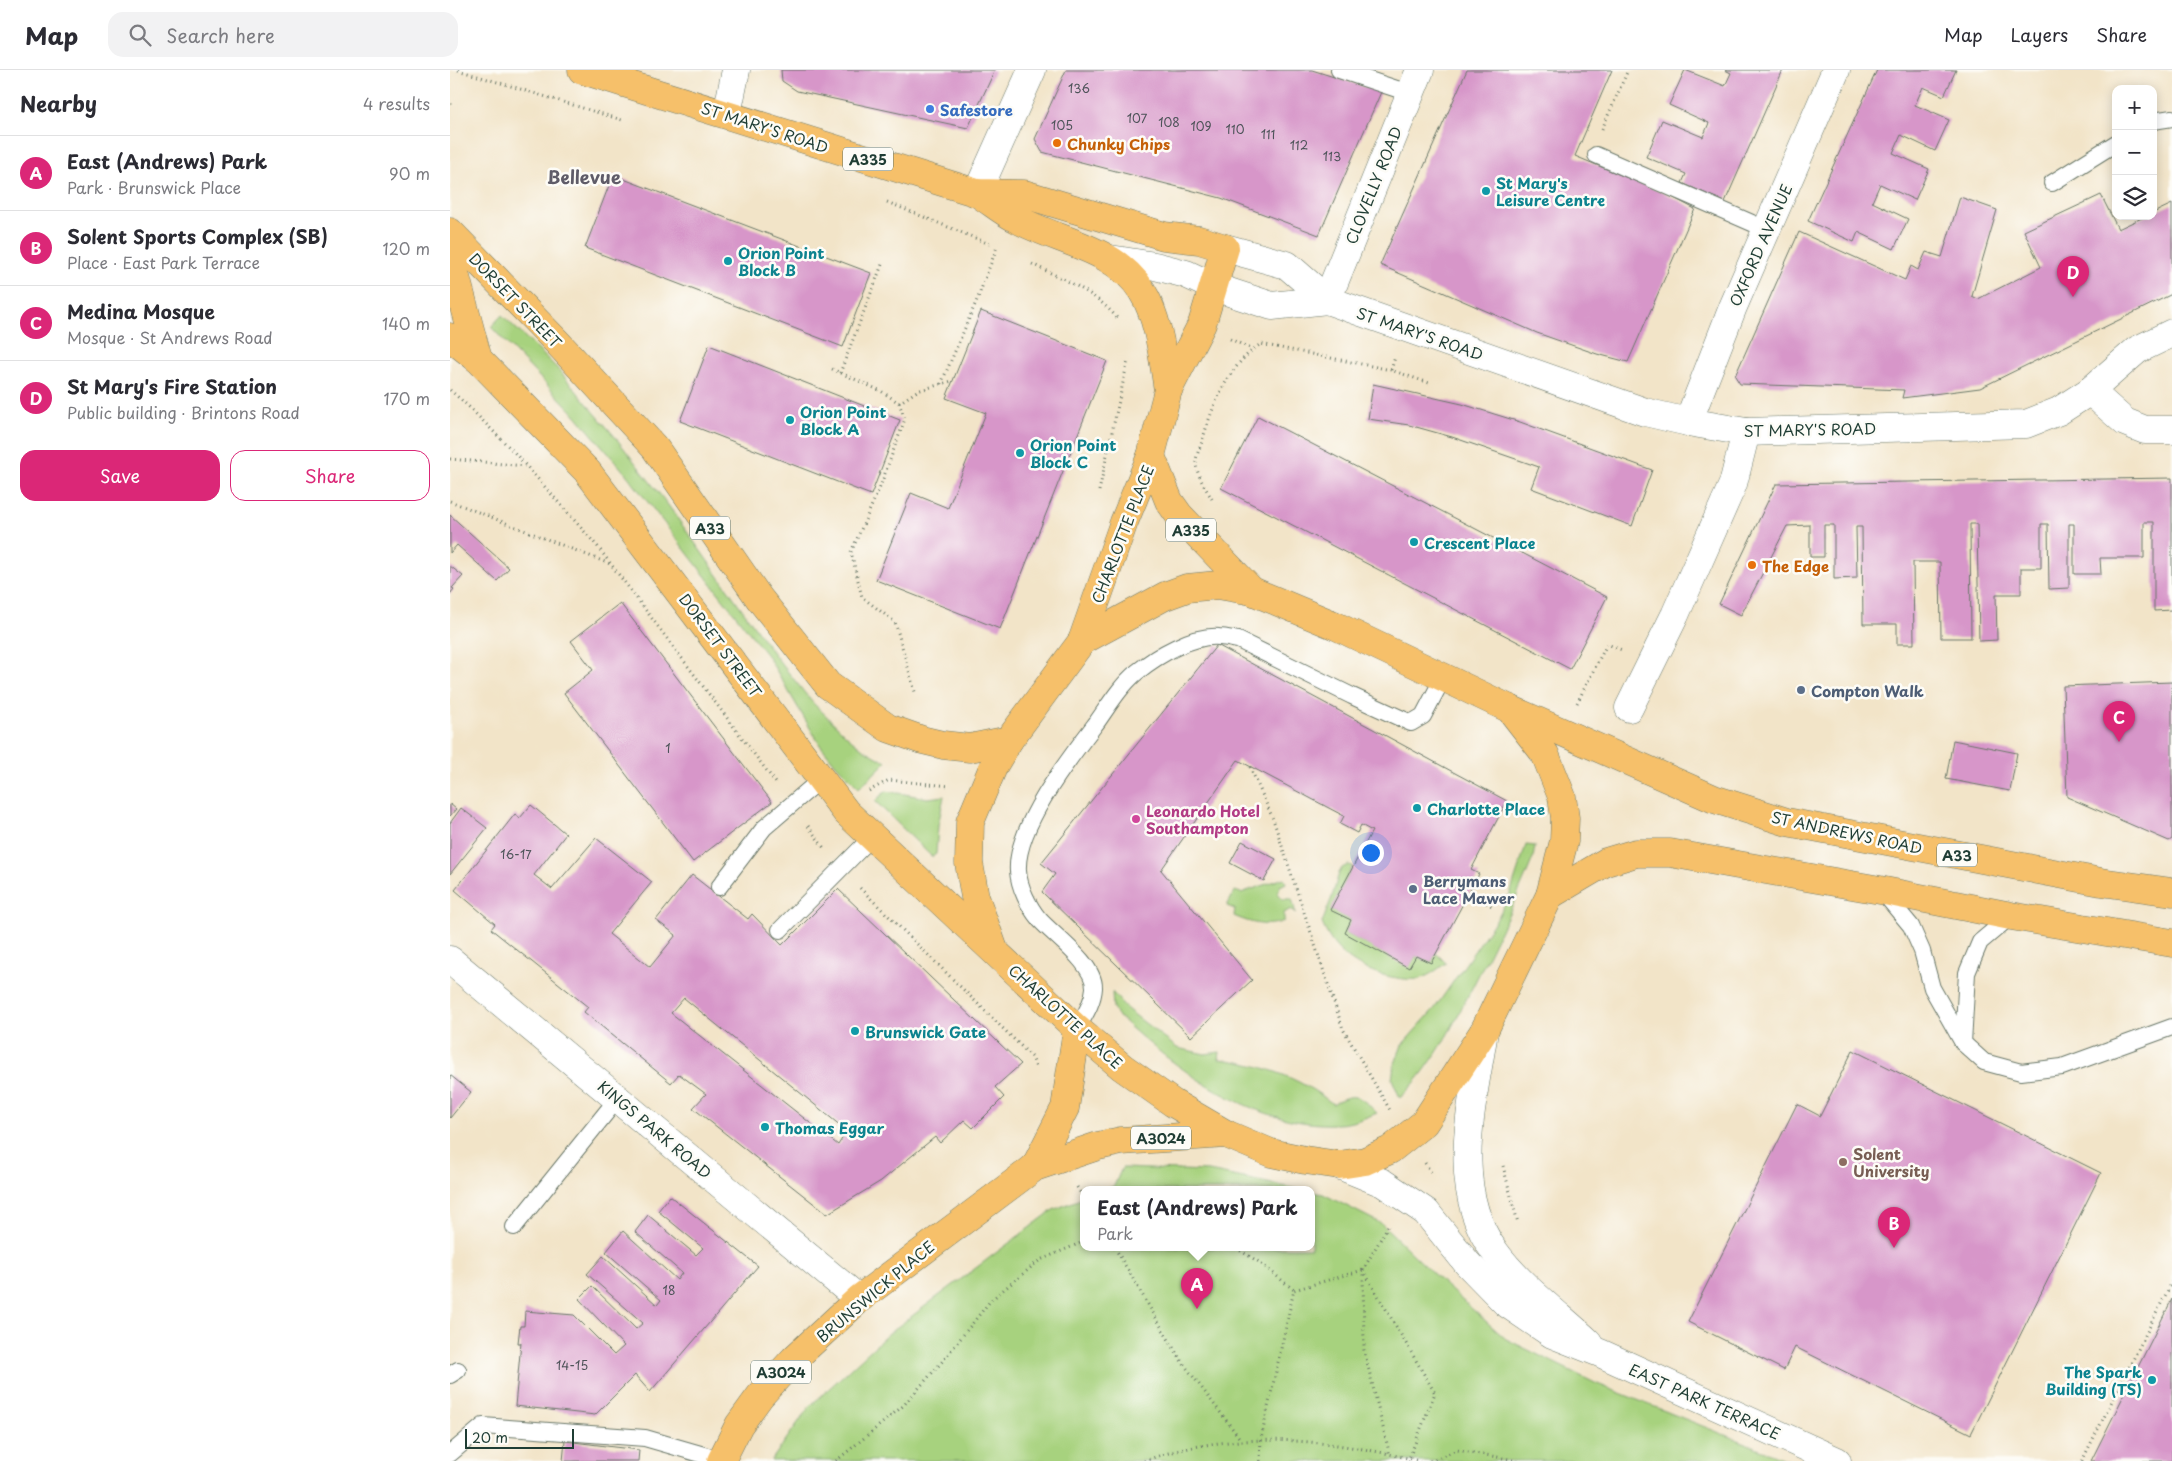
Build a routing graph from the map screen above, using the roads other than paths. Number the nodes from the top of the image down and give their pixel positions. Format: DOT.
graph roads {
  1 [pos="582,70"];
  2 [pos="736,70"];
  3 [pos="1032,70"];
  4 [pos="1339,70"];
  5 [pos="1836,70"];
  6 [pos="1414,82"];
  7 [pos="727,114"];
  8 [pos="2172,118"];
  9 [pos="2157,120"];
  10 [pos="2112,146"];
  11 [pos="1596,155"];
  12 [pos="2052,183"];
  13 [pos="977,193"];
  14 [pos="1768,230"];
  15 [pos="450,232"];
  16 [pos="1225,248"];
  17 [pos="450,255"];
  18 [pos="1110,259"];
  19 [pos="1214,286"];
  20 [pos="1326,300"];
  21 [pos="2172,333"];
  22 [pos="450,337"];
  23 [pos="478,359"];
  24 [pos="1168,390"];
  25 [pos="2090,391"];
  26 [pos="1688,422"];
  27 [pos="2172,430"];
  28 [pos="1746,432"];
  29 [pos="1151,456"];
  30 [pos="1252,591"];
  31 [pos="1082,641"];
  32 [pos="1444,676"];
  33 [pos="1629,708"];
  34 [pos="1510,709"];
  35 [pos="1009,740"];
  36 [pos="820,780"];
  37 [pos="872,837"];
  38 [pos="719,887"];
  39 [pos="1880,890"];
  40 [pos="2172,892"];
  41 [pos="1550,895"];
  42 [pos="2011,916"];
  43 [pos="780,930"];
  44 [pos="2172,943"];
  45 [pos="994,951"];
  46 [pos="450,960"];
  47 [pos="2172,1027"];
  48 [pos="1076,1030"];
  49 [pos="1484,1031"];
  50 [pos="1962,1043"];
  51 [pos="618,1098"];
  52 [pos="1226,1134"];
  53 [pos="1339,1165"];
  54 [pos="1035,1167"];
  55 [pos="514,1227"];
  56 [pos="859,1299"];
  57 [pos="1600,1353"];
  58 [pos="450,1454"];
  59 [pos="721,1461"];
  60 [pos="1837,1461"];
  1 -- 7 [label="main road, ST MARY'S ROAD / A335"];
  2 -- 7 [label="street"];
  3 -- 13 [label="street"];
  4 -- 6 [label="lane"];
  5 -- 14 [label="street, OXFORD AVENUE"];
  6 -- 20 [label="street, CLOVELLY ROAD"];
  7 -- 13 [label="main road, ST MARY'S ROAD / A335"];
  8 -- 9 [label="lane"];
  10 -- 12 [label="lane"];
  11 -- 14 [label="lane"];
  13 -- 16 [label="main road, ST MARY'S ROAD / A335"];
  13 -- 18 [label="main road, ST MARY'S ROAD / A335"];
  14 -- 26 [label="street, OXFORD AVENUE"];
  15 -- 35 [label="main road, DORSET STREET / A33"];
  16 -- 19 [label="main road, CHARLOTTE PLACE / A335"];
  16 -- 20 [label="street, ST MARY'S ROAD"];
  17 -- 23 [label="main road"];
  18 -- 19 [label="street, ST MARY'S ROAD"];
  18 -- 24 [label="main road, CHARLOTTE PLACE / A335"];
  19 -- 20 [label="street, ST MARY'S ROAD"];
  19 -- 24 [label="main road, CHARLOTTE PLACE / A335"];
  20 -- 26 [label="street, ST MARY'S ROAD"];
  21 -- 25 [label="street, ST MARY'S ROAD"];
  22 -- 23 [label="main road, DORSET STREET"];
  23 -- 36 [label="main road, DORSET STREET"];
  24 -- 29 [label="main road, CHARLOTTE PLACE / A335"];
  25 -- 27 [label="street"];
  25 -- 28 [label="street, ST MARY'S ROAD"];
  26 -- 28 [label="street, ST MARY'S ROAD"];
  28 -- 33 [label="street"];
  29 -- 30 [label="main road, CHARLOTTE PLACE / A335"];
  29 -- 31 [label="main road, CHARLOTTE PLACE / A335"];
  30 -- 31 [label="main road, CHARLOTTE PLACE"];
  30 -- 32 [label="main road, CHARLOTTE PLACE"];
  31 -- 35 [label="main road, CHARLOTTE PLACE"];
  32 -- 34 [label="main road, CHARLOTTE PLACE"];
  32 -- 48 [label="lane"];
  34 -- 40 [label="main road, ST ANDREWS ROAD / A33"];
  34 -- 41 [label="main road, CHARLOTTE PLACE"];
  35 -- 45 [label="main road, CHARLOTTE PLACE"];
  36 -- 37 [label="main road, DORSET STREET"];
  36 -- 38 [label="lane"];
  37 -- 43 [label="lane"];
  37 -- 45 [label="main road, DORSET STREET"];
  39 -- 41 [label="main road"];
  39 -- 42 [label="main road"];
  39 -- 50 [label="lane"];
  41 -- 49 [label="main road, CHARLOTTE PLACE"];
  42 -- 44 [label="main road"];
  42 -- 50 [label="lane"];
  45 -- 48 [label="main road, CHARLOTTE PLACE"];
  46 -- 51 [label="street, KINGS PARK ROAD"];
  47 -- 50 [label="lane"];
  48 -- 52 [label="main road, CHARLOTTE PLACE"];
  48 -- 54 [label="main road, BRUNSWICK PLACE / A3024"];
  49 -- 53 [label="main road, CHARLOTTE PLACE"];
  49 -- 57 [label="street, EAST PARK TERRACE"];
  51 -- 55 [label="lane"];
  51 -- 56 [label="street, KINGS PARK ROAD"];
  52 -- 53 [label="main road, CHARLOTTE PLACE"];
  52 -- 54 [label="main road, BRUNSWICK PLACE / A3024"];
  53 -- 57 [label="street, EAST PARK TERRACE"];
  54 -- 56 [label="main road, BRUNSWICK PLACE / A3024"];
  56 -- 59 [label="main road, BRUNSWICK PLACE / A3024"];
  57 -- 60 [label="street, EAST PARK TERRACE"];
  58 -- 59 [label="lane"];
}
